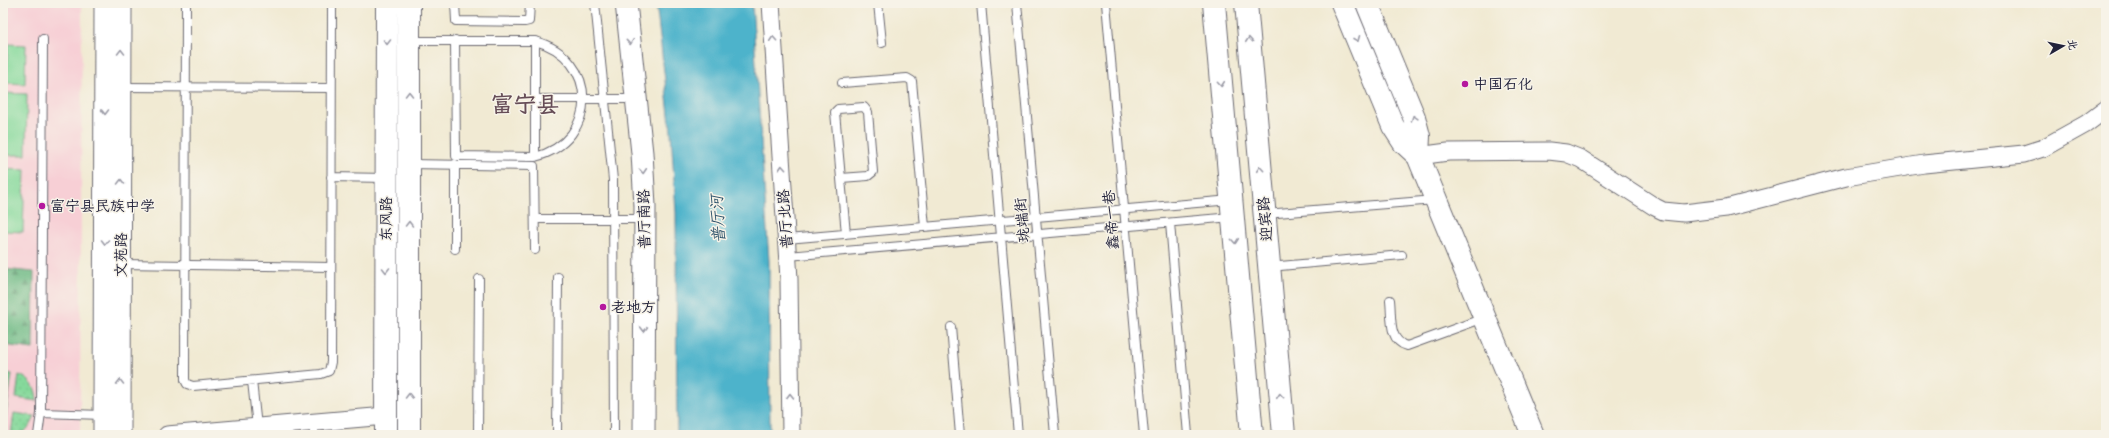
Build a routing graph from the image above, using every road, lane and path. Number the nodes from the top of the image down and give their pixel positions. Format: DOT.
graph roads {
  1 [pos="105,3"];
  2 [pos="121,3"];
  3 [pos="186,3"];
  4 [pos="332,3"];
  5 [pos="387,3"];
  6 [pos="410,3"];
  7 [pos="455,3"];
  8 [pos="530,3"];
  9 [pos="595,3"];
  10 [pos="626,3"];
  11 [pos="771,3"];
  12 [pos="878,3"];
  13 [pos="981,3"];
  14 [pos="1017,3"];
  15 [pos="1106,3"];
  16 [pos="1214,3"];
  17 [pos="1246,3"];
  18 [pos="1342,3"];
  19 [pos="1367,3"];
  20 [pos="43,39"];
  21 [pos="455,40"];
  22 [pos="409,41"];
  23 [pos="535,41"];
  24 [pos="882,43"];
  25 [pos="842,84"];
  26 [pos="113,86"];
  27 [pos="186,87"];
  28 [pos="332,88"];
  29 [pos="535,99"];
  30 [pos="584,99"];
  31 [pos="605,99"];
  32 [pos="636,99"];
  33 [pos="2106,109"];
  34 [pos="1418,156"];
  35 [pos="535,157"];
  36 [pos="455,164"];
  37 [pos="400,176"];
  38 [pos="331,178"];
  39 [pos="841,178"];
  40 [pos="1436,200"];
  41 [pos="1124,209"];
  42 [pos="1232,209"];
  43 [pos="1264,214"];
  44 [pos="1036,217"];
  45 [pos="535,219"];
  46 [pos="614,219"];
  47 [pos="644,219"];
  48 [pos="1000,220"];
  49 [pos="1170,223"];
  50 [pos="925,227"];
  51 [pos="1126,227"];
  52 [pos="846,234"];
  53 [pos="1037,234"];
  54 [pos="1001,238"];
  55 [pos="787,239"];
  56 [pos="455,250"];
  57 [pos="535,250"];
  58 [pos="1402,255"];
  59 [pos="788,256"];
  60 [pos="113,264"];
  61 [pos="185,265"];
  62 [pos="1269,266"];
  63 [pos="331,268"];
  64 [pos="558,277"];
  65 [pos="479,279"];
  66 [pos="1390,300"];
  67 [pos="1485,318"];
  68 [pos="951,327"];
  69 [pos="252,380"];
  70 [pos="41,413"];
  71 [pos="114,415"];
  72 [pos="386,425"];
  73 [pos="314,428"];
  74 [pos="258,430"];
  75 [pos="202,434"];
  76 [pos="38,435"];
  77 [pos="104,435"];
  78 [pos="120,435"];
  79 [pos="167,435"];
  80 [pos="409,435"];
  81 [pos="478,435"];
  82 [pos="557,435"];
  83 [pos="614,435"];
  84 [pos="644,435"];
  85 [pos="790,435"];
  86 [pos="960,435"];
  87 [pos="1018,435"];
  88 [pos="1055,435"];
  89 [pos="1144,435"];
  90 [pos="1188,435"];
  91 [pos="1252,435"];
  92 [pos="1284,435"];
  93 [pos="1533,435"];
  1 -- 26 [label="street, 文苑路"];
  26 -- 2 [label="street, 文苑路, one-way"];
  3 -- 27 [label="lane"];
  4 -- 28 [label="lane"];
  5 -- 37 [label="main road, 东风路, one-way"];
  6 -- 22 [label="main road, 东风路"];
  7 -- 8 [label="lane"];
  9 -- 31 [label="lane"];
  10 -- 32 [label="street, 普厅南路, one-way"];
  55 -- 11 [label="street, 普厅北路, one-way"];
  12 -- 24 [label="lane"];
  13 -- 48 [label="lane, 珑端街"];
  14 -- 44 [label="lane, 珑端街"];
  15 -- 41 [label="lane, 鑫帝一巷"];
  16 -- 42 [label="main road, one-way"];
  43 -- 17 [label="main road, 迎宾路, one-way"];
  18 -- 34 [label="main road, one-way"];
  34 -- 19 [label="main road, one-way"];
  20 -- 70 [label="lane"];
  21 -- 22 [label="lane"];
  21 -- 23 [label="lane"];
  21 -- 35 [label="lane"];
  37 -- 22 [label="main road, 东风路, one-way"];
  23 -- 29 [label="lane"];
  23 -- 30 [label="lane"];
  25 -- 50 [label="lane"];
  26 -- 27 [label="lane"];
  26 -- 60 [label="street, 文苑路"];
  27 -- 28 [label="lane"];
  27 -- 61 [label="lane"];
  28 -- 38 [label="lane"];
  29 -- 30 [label="lane"];
  29 -- 35 [label="lane"];
  30 -- 31 [label="lane"];
  30 -- 35 [label="lane"];
  31 -- 32 [label="lane"];
  31 -- 46 [label="lane"];
  32 -- 47 [label="street, 普厅南路, one-way"];
  33 -- 34 [label="street"];
  34 -- 40 [label="main road"];
  36 -- 37 [label="lane"];
  36 -- 45 [label="lane"];
  36 -- 56 [label="lane"];
  37 -- 38 [label="lane"];
  37 -- 72 [label="main road, 东风路, one-way"];
  80 -- 37 [label="main road, 东风路, one-way"];
  38 -- 63 [label="lane"];
  39 -- 39 [label="lane"];
  39 -- 52 [label="lane"];
  40 -- 43 [label="lane"];
  40 -- 67 [label="main road"];
  41 -- 42 [label="lane"];
  41 -- 44 [label="lane"];
  41 -- 51 [label="lane, 鑫帝一巷"];
  42 -- 49 [label="lane"];
  42 -- 91 [label="main road, one-way"];
  43 -- 62 [label="main road, 迎宾路"];
  44 -- 48 [label="lane"];
  44 -- 53 [label="lane, 珑端街"];
  45 -- 46 [label="lane"];
  45 -- 57 [label="lane"];
  46 -- 47 [label="lane"];
  46 -- 83 [label="lane"];
  47 -- 84 [label="street, 普厅南路, one-way"];
  48 -- 50 [label="lane"];
  48 -- 54 [label="lane, 珑端街"];
  49 -- 51 [label="lane"];
  49 -- 90 [label="lane"];
  50 -- 52 [label="lane"];
  51 -- 53 [label="lane"];
  51 -- 89 [label="lane, 鑫帝一巷"];
  52 -- 55 [label="lane"];
  53 -- 54 [label="lane"];
  53 -- 88 [label="lane, 珑端街"];
  54 -- 59 [label="lane"];
  54 -- 87 [label="lane, 珑端街"];
  55 -- 59 [label="street, 普厅北路"];
  58 -- 62 [label="lane"];
  85 -- 59 [label="street, 普厅北路, one-way"];
  60 -- 61 [label="lane"];
  60 -- 77 [label="street, 文苑路"];
  78 -- 60 [label="street, 文苑路, one-way"];
  61 -- 63 [label="lane"];
  61 -- 69 [label="lane"];
  92 -- 62 [label="main road, 迎宾路, one-way"];
  63 -- 69 [label="lane"];
  64 -- 82 [label="lane"];
  65 -- 81 [label="lane"];
  66 -- 67 [label="lane"];
  67 -- 93 [label="main road"];
  68 -- 86 [label="lane"];
  69 -- 74 [label="lane"];
  70 -- 71 [label="lane"];
  70 -- 76 [label="lane"];
  72 -- 73 [label="street"];
  73 -- 74 [label="street"];
  74 -- 75 [label="street"];
  75 -- 79 [label="street"];
}
